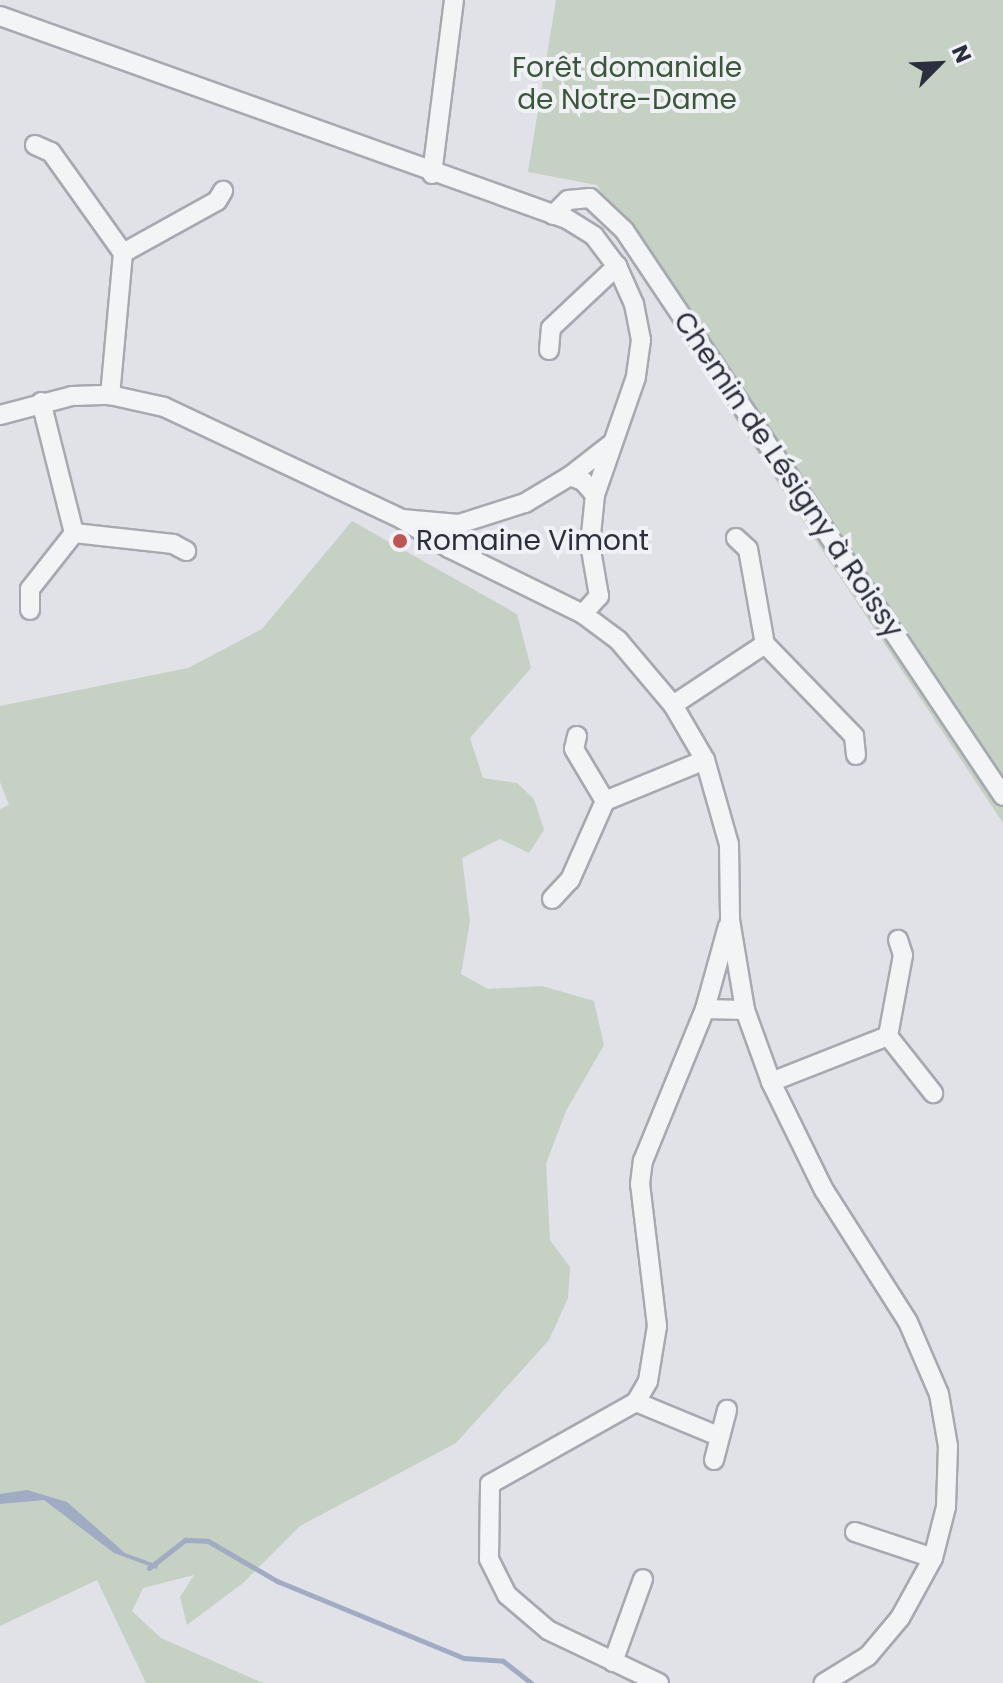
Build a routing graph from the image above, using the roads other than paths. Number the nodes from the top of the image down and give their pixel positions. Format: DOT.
graph roads {
  1 [pos="454,0"];
  2 [pos="0,16"];
  3 [pos="35,145"];
  4 [pos="432,174"];
  5 [pos="223,191"];
  6 [pos="553,215"];
  7 [pos="123,253"];
  8 [pos="617,266"];
  9 [pos="549,350"];
  10 [pos="110,395"];
  11 [pos="41,402"];
  12 [pos="0,415"];
  13 [pos="611,444"];
  14 [pos="570,476"];
  15 [pos="595,495"];
  16 [pos="402,519"];
  17 [pos="459,524"];
  18 [pos="74,533"];
  19 [pos="736,538"];
  20 [pos="449,548"];
  21 [pos="186,551"];
  22 [pos="599,596"];
  23 [pos="30,610"];
  24 [pos="583,614"];
  25 [pos="618,640"];
  26 [pos="765,644"];
  27 [pos="673,705"];
  28 [pos="577,736"];
  29 [pos="856,755"];
  30 [pos="705,760"];
  31 [pos="1003,796"];
  32 [pos="605,801"];
  33 [pos="552,899"];
  34 [pos="730,920"];
  35 [pos="898,940"];
  36 [pos="705,1009"];
  37 [pos="745,1010"];
  38 [pos="888,1036"];
  39 [pos="771,1082"];
  40 [pos="933,1093"];
  41 [pos="636,1402"];
  42 [pos="727,1410"];
  43 [pos="718,1436"];
  44 [pos="714,1460"];
  45 [pos="855,1532"];
  46 [pos="933,1558"];
  47 [pos="643,1579"];
  48 [pos="613,1662"];
  49 [pos="659,1683"];
  50 [pos="825,1683"];
  1 -- 4 [label="street"];
  2 -- 4 [label="street"];
  3 -- 7 [label="street"];
  4 -- 6 [label="street"];
  5 -- 7 [label="street"];
  6 -- 8 [label="street"];
  6 -- 31 [label="street, Chemin de Lésigny à Roissy"];
  7 -- 10 [label="street"];
  8 -- 9 [label="street"];
  8 -- 13 [label="street"];
  10 -- 11 [label="street"];
  10 -- 16 [label="street"];
  11 -- 12 [label="street"];
  11 -- 18 [label="street"];
  13 -- 14 [label="street"];
  13 -- 15 [label="street"];
  14 -- 15 [label="street"];
  14 -- 17 [label="street"];
  15 -- 22 [label="street"];
  16 -- 17 [label="street"];
  16 -- 20 [label="street"];
  17 -- 20 [label="street"];
  18 -- 21 [label="street"];
  18 -- 23 [label="street"];
  19 -- 26 [label="street"];
  20 -- 24 [label="street"];
  22 -- 24 [label="street"];
  22 -- 25 [label="street"];
  24 -- 25 [label="street"];
  25 -- 27 [label="street"];
  26 -- 27 [label="street"];
  26 -- 29 [label="street"];
  27 -- 30 [label="street"];
  28 -- 32 [label="street"];
  30 -- 32 [label="street"];
  30 -- 34 [label="street"];
  32 -- 33 [label="street"];
  34 -- 36 [label="street"];
  34 -- 37 [label="street"];
  35 -- 38 [label="street"];
  36 -- 37 [label="street"];
  36 -- 41 [label="street"];
  37 -- 39 [label="street"];
  38 -- 39 [label="street"];
  38 -- 40 [label="street"];
  39 -- 46 [label="street"];
  41 -- 43 [label="street"];
  41 -- 48 [label="street"];
  42 -- 43 [label="street"];
  43 -- 44 [label="street"];
  45 -- 46 [label="street"];
  46 -- 50 [label="street"];
  47 -- 48 [label="street"];
  48 -- 49 [label="street"];
}
